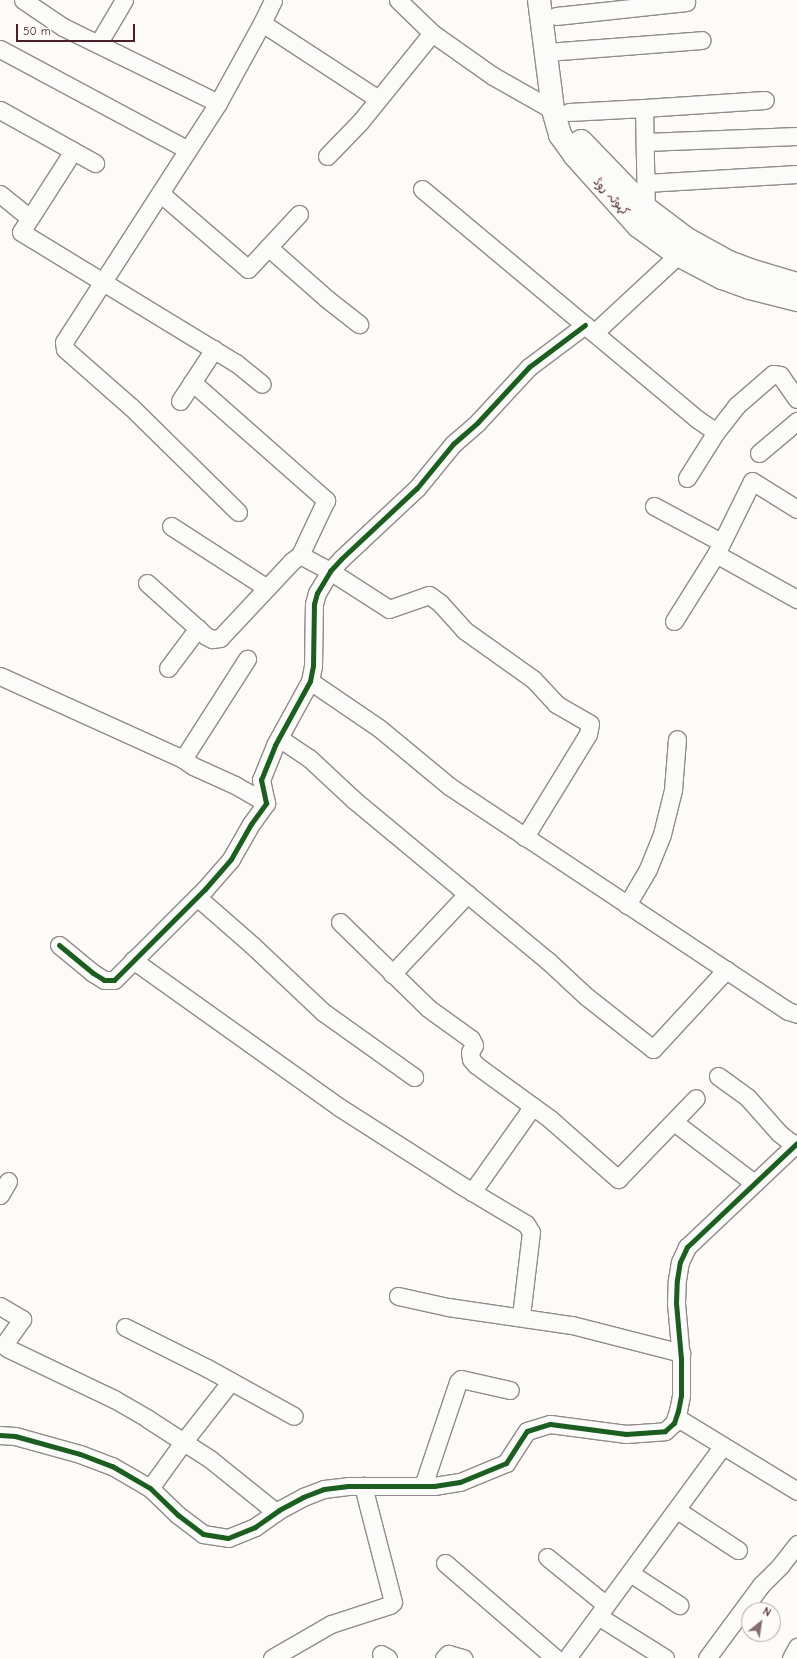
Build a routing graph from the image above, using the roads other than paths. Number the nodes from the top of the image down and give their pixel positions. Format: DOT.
graph roads {
  1 [pos="23,0"];
  2 [pos="124,0"];
  3 [pos="273,0"];
  4 [pos="398,0"];
  5 [pos="539,0"];
  6 [pos="686,2"];
  7 [pos="555,8"];
  8 [pos="262,23"];
  9 [pos="432,33"];
  10 [pos="702,40"];
  11 [pos="98,44"];
  12 [pos="0,49"];
  13 [pos="554,52"];
  14 [pos="378,99"];
  15 [pos="764,100"];
  16 [pos="218,103"];
  17 [pos="644,108"];
  18 [pos="0,110"];
  19 [pos="561,111"];
  20 [pos="797,136"];
  21 [pos="645,142"];
  22 [pos="188,150"];
  23 [pos="73,151"];
  24 [pos="327,156"];
  25 [pos="95,164"];
  26 [pos="797,174"];
  27 [pos="646,183"];
  28 [pos="422,189"];
  29 [pos="160,193"];
  30 [pos="0,194"];
  31 [pos="646,208"];
  32 [pos="299,214"];
  33 [pos="30,218"];
  34 [pos="268,247"];
  35 [pos="678,255"];
  36 [pos="103,282"];
  37 [pos="797,284"];
  38 [pos="797,300"];
  39 [pos="359,324"];
  40 [pos="590,329"];
  41 [pos="214,349"];
  42 [pos="192,382"];
  43 [pos="262,384"];
  44 [pos="797,399"];
  45 [pos="180,401"];
  46 [pos="797,422"];
  47 [pos="716,432"];
  48 [pos="759,453"];
  49 [pos="687,478"];
  50 [pos="654,506"];
  51 [pos="797,509"];
  52 [pos="238,512"];
  53 [pos="171,526"];
  54 [pos="719,548"];
  55 [pos="300,555"];
  56 [pos="330,571"];
  57 [pos="147,583"];
  58 [pos="267,588"];
  59 [pos="797,599"];
  60 [pos="674,621"];
  61 [pos="198,628"];
  62 [pos="246,659"];
  63 [pos="168,668"];
  64 [pos="0,676"];
  65 [pos="310,681"];
  66 [pos="279,738"];
  67 [pos="677,739"];
  68 [pos="183,759"];
  69 [pos="266,803"];
  70 [pos="525,837"];
  71 [pos="467,894"];
  72 [pos="197,897"];
  73 [pos="627,905"];
  74 [pos="340,922"];
  75 [pos="59,944"];
  76 [pos="133,960"];
  77 [pos="726,970"];
  78 [pos="392,974"];
  79 [pos="797,1014"];
  80 [pos="718,1076"];
  81 [pos="414,1077"];
  82 [pos="696,1098"];
  83 [pos="533,1106"];
  84 [pos="674,1122"];
  85 [pos="796,1144"];
  86 [pos="754,1183"];
  87 [pos="472,1192"];
  88 [pos="398,1296"];
  89 [pos="0,1306"];
  90 [pos="521,1316"];
  91 [pos="125,1327"];
  92 [pos="681,1353"];
  93 [pos="231,1381"];
  94 [pos="510,1390"];
  95 [pos="294,1416"];
  96 [pos="676,1417"];
  97 [pos="0,1435"];
  98 [pos="184,1441"];
  99 [pos="724,1446"];
  100 [pos="363,1486"];
  101 [pos="422,1486"];
  102 [pos="150,1488"];
  103 [pos="797,1491"];
  104 [pos="677,1510"];
  105 [pos="276,1512"];
  106 [pos="797,1544"];
  107 [pos="738,1550"];
  108 [pos="547,1557"];
  109 [pos="445,1563"];
  110 [pos="630,1573"];
  111 [pos="679,1605"];
  112 [pos="602,1610"];
  113 [pos="797,1647"];
  114 [pos="278,1657"];
  115 [pos="444,1658"];
  116 [pos="463,1658"];
  117 [pos="555,1658"];
  118 [pos="567,1658"];
  119 [pos="665,1658"];
  120 [pos="707,1658"];
  121 [pos="791,1658"];
  1 -- 11 [label="street"];
  2 -- 11 [label="street"];
  3 -- 8 [label="street"];
  4 -- 9 [label="street"];
  5 -- 13 [label="main road, کہوٹہ روڈ"];
  6 -- 7 [label="street"];
  7 -- 13 [label="main road, کہوٹہ روڈ"];
  8 -- 14 [label="street"];
  8 -- 16 [label="street"];
  9 -- 14 [label="street"];
  9 -- 19 [label="street"];
  10 -- 13 [label="street"];
  11 -- 16 [label="street"];
  12 -- 22 [label="street"];
  13 -- 19 [label="main road, کہوٹہ روڈ"];
  14 -- 24 [label="street"];
  15 -- 17 [label="street"];
  16 -- 22 [label="street"];
  17 -- 19 [label="street"];
  17 -- 21 [label="street"];
  18 -- 23 [label="street"];
  19 -- 31 [label="main road, کہوٹہ روڈ"];
  19 -- 35 [label="main road, کہوٹہ روڈ"];
  20 -- 21 [label="street"];
  21 -- 27 [label="street"];
  22 -- 29 [label="street"];
  23 -- 25 [label="street"];
  23 -- 33 [label="street"];
  26 -- 27 [label="street"];
  27 -- 31 [label="street"];
  28 -- 40 [label="street"];
  29 -- 34 [label="street"];
  29 -- 36 [label="street"];
  30 -- 33 [label="street"];
  31 -- 37 [label="main road, کہوٹہ روڈ"];
  32 -- 34 [label="street"];
  33 -- 36 [label="street"];
  34 -- 39 [label="street"];
  35 -- 38 [label="main road, کہوٹہ روڈ"];
  35 -- 40 [label="street"];
  36 -- 41 [label="street"];
  36 -- 52 [label="street"];
  40 -- 47 [label="street"];
  40 -- 56 [label="street"];
  41 -- 42 [label="street"];
  41 -- 43 [label="street"];
  42 -- 45 [label="street"];
  42 -- 55 [label="street"];
  44 -- 47 [label="street"];
  46 -- 48 [label="street"];
  47 -- 49 [label="street"];
  50 -- 54 [label="street"];
  51 -- 54 [label="street"];
  53 -- 58 [label="street"];
  54 -- 59 [label="street"];
  54 -- 60 [label="street"];
  55 -- 56 [label="street"];
  55 -- 58 [label="street"];
  56 -- 65 [label="street"];
  56 -- 70 [label="street"];
  57 -- 61 [label="street"];
  58 -- 61 [label="street"];
  61 -- 63 [label="street"];
  62 -- 68 [label="street"];
  64 -- 68 [label="street"];
  65 -- 66 [label="street"];
  65 -- 70 [label="street"];
  66 -- 69 [label="street"];
  66 -- 71 [label="street"];
  67 -- 73 [label="street"];
  68 -- 69 [label="street"];
  69 -- 72 [label="street"];
  70 -- 73 [label="street"];
  71 -- 77 [label="street"];
  71 -- 78 [label="street"];
  72 -- 76 [label="street"];
  72 -- 81 [label="street"];
  73 -- 77 [label="street"];
  74 -- 78 [label="street"];
  75 -- 76 [label="street"];
  76 -- 87 [label="street"];
  77 -- 79 [label="street"];
  78 -- 83 [label="street"];
  80 -- 85 [label="street"];
  82 -- 84 [label="street"];
  83 -- 84 [label="street"];
  83 -- 87 [label="street"];
  84 -- 86 [label="street"];
  85 -- 86 [label="street"];
  86 -- 92 [label="street"];
  87 -- 90 [label="street"];
  88 -- 90 [label="street"];
  89 -- 98 [label="street"];
  90 -- 92 [label="street"];
  91 -- 93 [label="street"];
  92 -- 96 [label="street"];
  93 -- 95 [label="street"];
  93 -- 98 [label="street"];
  94 -- 101 [label="street"];
  96 -- 99 [label="street"];
  96 -- 101 [label="street"];
  97 -- 102 [label="street"];
  98 -- 102 [label="street"];
  98 -- 105 [label="street"];
  99 -- 103 [label="street"];
  99 -- 104 [label="street"];
  100 -- 101 [label="street"];
  100 -- 105 [label="street"];
  100 -- 114 [label="street"];
  102 -- 105 [label="street"];
  104 -- 107 [label="street"];
  104 -- 110 [label="street"];
  106 -- 120 [label="street"];
  108 -- 112 [label="street"];
  109 -- 117 [label="street"];
  110 -- 111 [label="street"];
  110 -- 112 [label="street"];
  112 -- 118 [label="street"];
  112 -- 119 [label="street"];
  113 -- 121 [label="street"];
  115 -- 116 [label="street"];
}
